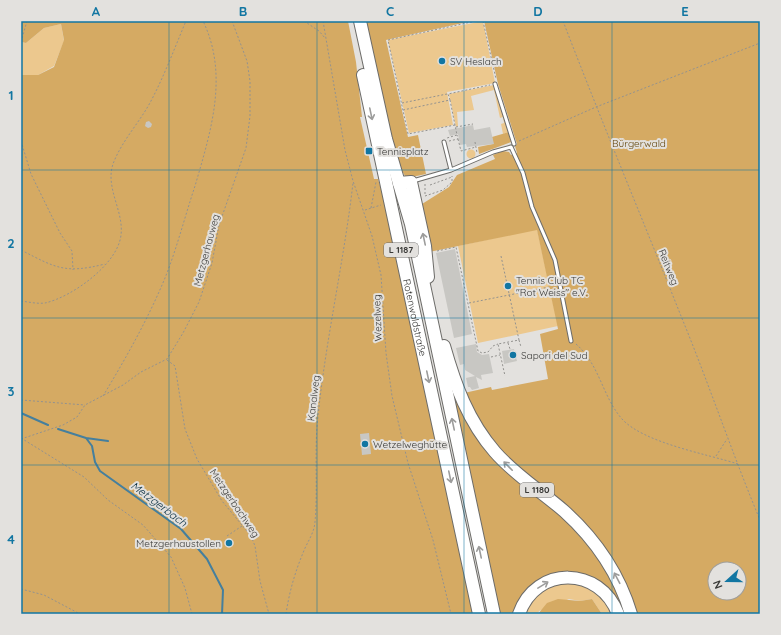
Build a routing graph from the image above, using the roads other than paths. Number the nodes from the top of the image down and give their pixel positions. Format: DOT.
graph roads {
  1 [pos="352,21"];
  2 [pos="360,21"];
  3 [pos="495,84"];
  4 [pos="446,142"];
  5 [pos="514,144"];
  6 [pos="451,170"];
  7 [pos="405,182"];
  8 [pos="417,255"];
  9 [pos="428,278"];
  10 [pos="571,341"];
  11 [pos="479,614"];
  12 [pos="494,614"];
  13 [pos="519,614"];
  14 [pos="618,614"];
  15 [pos="631,614"];
  1 -- 11 [label="highway, Rotenwaldstraße / L 1187, one-way"];
  2 -- 7 [label="highway, Rotenwaldstraße / L 1187"];
  3 -- 5 [label="lane"];
  4 -- 6 [label="lane"];
  6 -- 7 [label="lane"];
  6 -- 10 [label="lane"];
  7 -- 8 [label="highway, Rotenwaldstraße / L 1187"];
  9 -- 7 [label="highway, Rotenwaldstraße / L 1187, one-way"];
  8 -- 9 [label="highway, L 1180"];
  12 -- 8 [label="highway, Rotenwaldstraße / L 1187, one-way"];
  15 -- 9 [label="highway, L 1180, one-way"];
  13 -- 14 [label="highway, one-way"];
}
